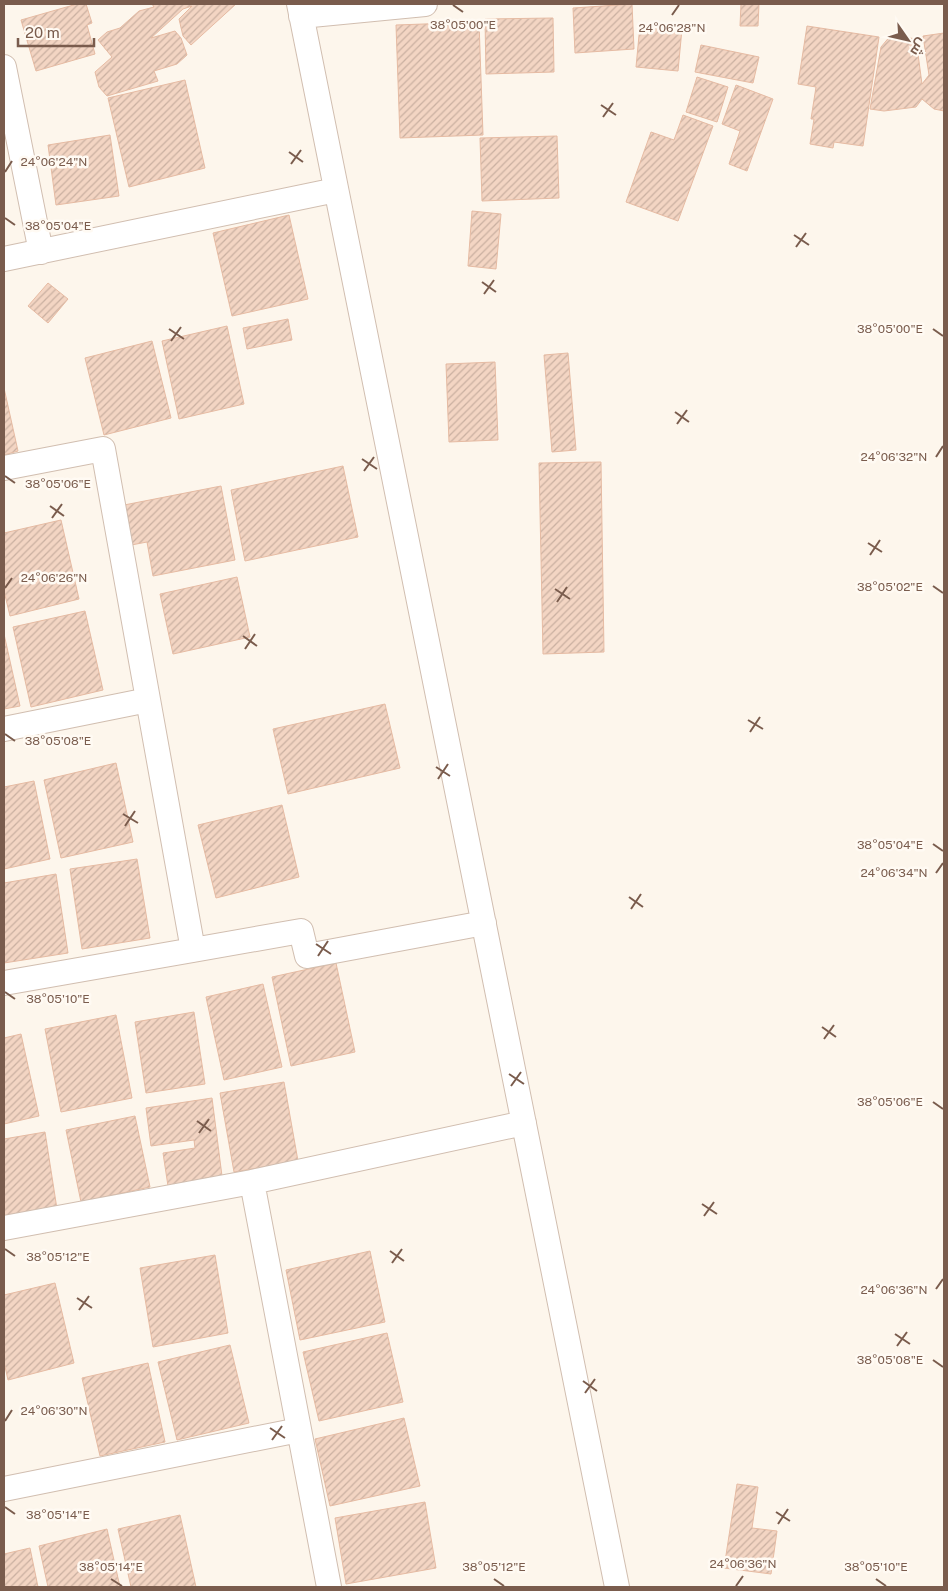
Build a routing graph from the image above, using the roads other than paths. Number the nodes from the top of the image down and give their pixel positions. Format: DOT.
graph roads {
  1 [pos="425,4"];
  2 [pos="300,10"];
  3 [pos="4,67"];
  4 [pos="336,190"];
  5 [pos="41,252"];
  6 [pos="4,259"];
  7 [pos="4,468"];
  8 [pos="148,700"];
  9 [pos="4,729"];
  10 [pos="484,923"];
  11 [pos="193,950"];
  12 [pos="4,984"];
  13 [pos="524,1123"];
  14 [pos="252,1182"];
  15 [pos="4,1228"];
  16 [pos="300,1430"];
  17 [pos="4,1489"];
  18 [pos="329,1587"];
  19 [pos="618,1587"];
  1 -- 2 [label="street"];
  2 -- 4 [label="street"];
  3 -- 5 [label="street"];
  4 -- 5 [label="street"];
  4 -- 10 [label="street"];
  5 -- 6 [label="street"];
  7 -- 8 [label="street"];
  8 -- 9 [label="street"];
  8 -- 11 [label="street"];
  10 -- 11 [label="street"];
  10 -- 13 [label="street"];
  11 -- 12 [label="street"];
  13 -- 14 [label="street"];
  13 -- 19 [label="street"];
  14 -- 15 [label="street"];
  14 -- 16 [label="street"];
  16 -- 17 [label="street"];
  16 -- 18 [label="street"];
}
